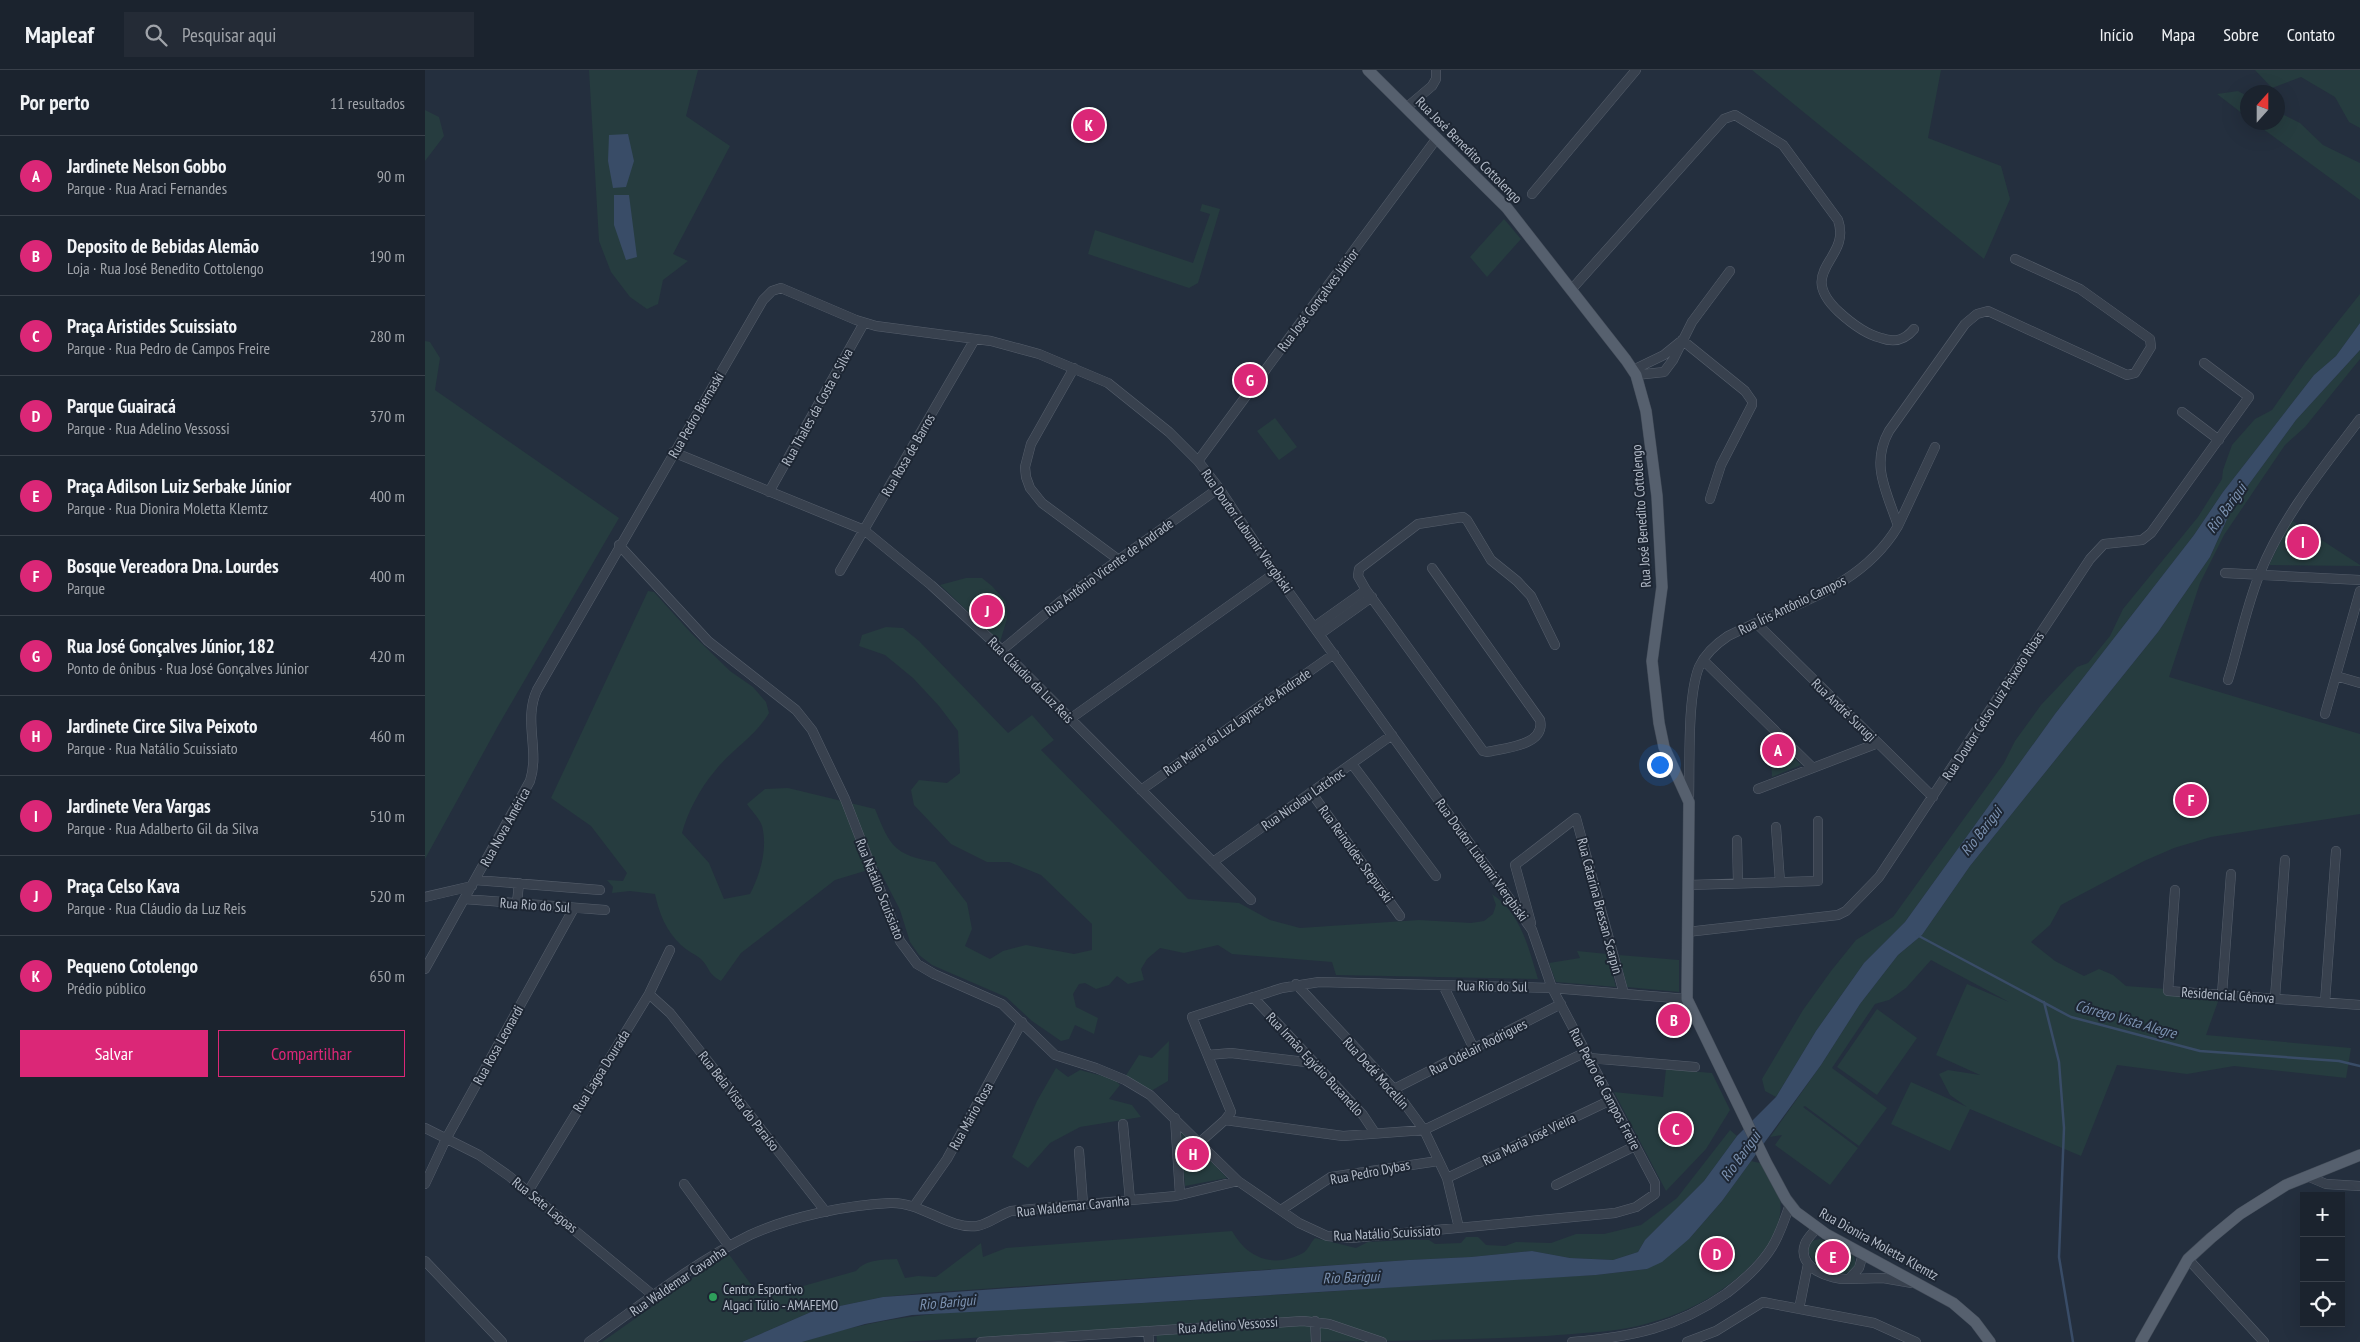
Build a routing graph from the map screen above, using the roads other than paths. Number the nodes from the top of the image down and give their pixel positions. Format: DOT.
graph roads {
  1 [pos="1368,70"];
  2 [pos="1435,70"];
  3 [pos="1636,70"];
  4 [pos="1406,108"];
  5 [pos="1437,138"];
  6 [pos="1531,194"];
  7 [pos="2015,258"];
  8 [pos="1729,271"];
  9 [pos="776,289"];
  10 [pos="1571,290"];
  11 [pos="864,323"];
  12 [pos="1914,329"];
  13 [pos="975,339"];
  14 [pos="1682,340"];
  15 [pos="2203,363"];
  16 [pos="1074,368"];
  17 [pos="1634,373"];
  18 [pos="2182,412"];
  19 [pos="2360,419"];
  20 [pos="2219,440"];
  21 [pos="1935,447"];
  22 [pos="673,452"];
  23 [pos="1198,461"];
  24 [pos="1219,488"];
  25 [pos="769,492"];
  26 [pos="1711,499"];
  27 [pos="1898,526"];
  28 [pos="864,530"];
  29 [pos="619,545"];
  30 [pos="1119,560"];
  31 [pos="1432,568"];
  32 [pos="840,571"];
  33 [pos="1275,573"];
  34 [pos="2225,573"];
  35 [pos="2259,574"];
  36 [pos="2360,580"];
  37 [pos="2360,591"];
  38 [pos="1369,594"];
  39 [pos="1755,623"];
  40 [pos="1317,630"];
  41 [pos="1555,645"];
  42 [pos="1002,650"];
  43 [pos="1333,654"];
  44 [pos="1703,660"];
  45 [pos="2336,676"];
  46 [pos="2228,680"];
  47 [pos="2360,683"];
  48 [pos="2325,714"];
  49 [pos="1070,719"];
  50 [pos="1392,735"];
  51 [pos="1878,743"];
  52 [pos="1352,764"];
  53 [pos="1813,768"];
  54 [pos="1758,789"];
  55 [pos="1141,790"];
  56 [pos="1311,792"];
  57 [pos="1933,797"];
  58 [pos="1689,802"];
  59 [pos="1818,821"];
  60 [pos="1777,826"];
  61 [pos="1737,840"];
  62 [pos="2336,851"];
  63 [pos="2285,860"];
  64 [pos="1213,862"];
  65 [pos="2231,874"];
  66 [pos="1436,876"];
  67 [pos="1781,882"];
  68 [pos="474,883"];
  69 [pos="519,883"];
  70 [pos="1738,883"];
  71 [pos="1688,885"];
  72 [pos="600,890"];
  73 [pos="2175,890"];
  74 [pos="425,897"];
  75 [pos="464,899"];
  76 [pos="1251,900"];
  77 [pos="517,903"];
  78 [pos="574,908"];
  79 [pos="605,910"];
  80 [pos="1400,916"];
  81 [pos="1532,930"];
  82 [pos="1687,932"];
  83 [pos="670,950"];
  84 [pos="425,968"];
  85 [pos="1296,984"];
  86 [pos="1443,985"];
  87 [pos="1552,988"];
  88 [pos="649,994"];
  89 [pos="1624,994"];
  90 [pos="2222,994"];
  91 [pos="1253,997"];
  92 [pos="2275,998"];
  93 [pos="1687,999"];
  94 [pos="2325,1002"];
  95 [pos="1561,1004"];
  96 [pos="2360,1005"];
  97 [pos="1022,1022"];
  98 [pos="1474,1049"];
  99 [pos="1208,1055"];
  100 [pos="1588,1055"];
  101 [pos="1314,1063"];
  102 [pos="1695,1067"];
  103 [pos="1394,1090"];
  104 [pos="1611,1100"];
  105 [pos="1175,1118"];
  106 [pos="1225,1120"];
  107 [pos="1123,1124"];
  108 [pos="425,1128"];
  109 [pos="1424,1130"];
  110 [pos="1375,1133"];
  111 [pos="446,1139"];
  112 [pos="1199,1143"];
  113 [pos="1635,1146"];
  114 [pos="1079,1150"];
  115 [pos="2360,1155"];
  116 [pos="1438,1160"];
  117 [pos="1766,1162"];
  118 [pos="2307,1176"];
  119 [pos="1447,1178"];
  120 [pos="1238,1181"];
  121 [pos="425,1184"];
  122 [pos="683,1184"];
  123 [pos="1556,1185"];
  124 [pos="2360,1186"];
  125 [pos="529,1190"];
  126 [pos="1656,1191"];
  127 [pos="1180,1195"];
  128 [pos="1130,1200"];
  129 [pos="1083,1204"];
  130 [pos="1790,1204"];
  131 [pos="914,1206"];
  132 [pos="1281,1210"];
  133 [pos="827,1212"];
  134 [pos="1459,1228"];
  135 [pos="1817,1228"];
  136 [pos="729,1246"];
  137 [pos="1863,1254"];
  138 [pos="2188,1259"];
  139 [pos="425,1261"];
  140 [pos="1807,1264"];
  141 [pos="1849,1279"];
  142 [pos="1926,1287"];
  143 [pos="654,1296"];
  144 [pos="1799,1309"];
  145 [pos="1315,1321"];
  146 [pos="1148,1331"];
  147 [pos="1079,1339"];
  148 [pos="1011,1341"];
  149 [pos="502,1342"];
  150 [pos="589,1342"];
  151 [pos="981,1342"];
  152 [pos="1149,1342"];
  153 [pos="1316,1342"];
  154 [pos="1382,1342"];
  155 [pos="1572,1342"];
  156 [pos="1687,1342"];
  157 [pos="1916,1342"];
  158 [pos="1990,1342"];
  159 [pos="2141,1342"];
  160 [pos="2264,1342"];
  1 -- 4 [label="main road, Rua José Benedito Cottolengo"];
  2 -- 4 [label="street"];
  3 -- 6 [label="street"];
  4 -- 5 [label="main road, Rua José Benedito Cottolengo"];
  5 -- 10 [label="main road, Rua José Benedito Cottolengo"];
  5 -- 23 [label="street, Rua José Gonçalves Júnior"];
  7 -- 27 [label="street"];
  8 -- 14 [label="street"];
  9 -- 11 [label="street, Rua Doutor Lubumir Viergbiski"];
  9 -- 22 [label="street, Rua Pedro Biernaski"];
  10 -- 12 [label="street"];
  10 -- 17 [label="main road, Rua José Benedito Cottolengo"];
  11 -- 13 [label="street, Rua Doutor Lubumir Viergbiski"];
  11 -- 25 [label="street, Rua Thales da Costa e Silva"];
  13 -- 16 [label="street, Rua Doutor Lubumir Viergbiski"];
  13 -- 28 [label="street, Rua Rosa de Barros"];
  14 -- 17 [label="street"];
  14 -- 17 [label="street"];
  14 -- 26 [label="street"];
  15 -- 20 [label="street, Rua Doutor Celso Luiz Peixoto Ribas"];
  16 -- 23 [label="street, Rua Doutor Lubumir Viergbiski"];
  16 -- 30 [label="street"];
  17 -- 58 [label="main road, Rua José Benedito Cottolengo"];
  18 -- 20 [label="street"];
  19 -- 35 [label="street"];
  20 -- 57 [label="street, Rua Doutor Celso Luiz Peixoto Ribas"];
  21 -- 27 [label="street, Rua Íris Antônio Campos"];
  22 -- 25 [label="street, Rua Cláudio da Luz Reis"];
  22 -- 29 [label="street, Rua Pedro Biernaski"];
  23 -- 24 [label="street, Rua Doutor Lubumir Viergbiski"];
  24 -- 30 [label="street, Rua Antônio Vicente de Andrade"];
  24 -- 33 [label="street, Rua Doutor Lubumir Viergbiski"];
  25 -- 28 [label="street, Rua Cláudio da Luz Reis"];
  27 -- 39 [label="street, Rua Íris Antônio Campos"];
  28 -- 32 [label="street, Rua Rosa de Barros"];
  28 -- 42 [label="street, Rua Cláudio da Luz Reis"];
  29 -- 68 [label="street, Rua Nova América"];
  29 -- 97 [label="street, Rua Natálio Scuissiato"];
  30 -- 42 [label="street, Rua Antônio Vicente de Andrade"];
  31 -- 38 [label="street"];
  33 -- 40 [label="street, Rua Doutor Lubumir Viergbiski"];
  33 -- 49 [label="street"];
  34 -- 35 [label="street"];
  35 -- 36 [label="street"];
  35 -- 46 [label="street"];
  37 -- 45 [label="street"];
  38 -- 40 [label="street"];
  38 -- 41 [label="street"];
  39 -- 44 [label="street, Rua Íris Antônio Campos"];
  39 -- 51 [label="street, Rua André Surugi"];
  40 -- 43 [label="street, Rua Doutor Lubumir Viergbiski"];
  42 -- 49 [label="street, Rua Cláudio da Luz Reis"];
  43 -- 50 [label="street, Rua Doutor Lubumir Viergbiski"];
  43 -- 55 [label="street, Rua Maria da Luz Laynes de Andrade"];
  44 -- 53 [label="street"];
  44 -- 58 [label="street, Rua Íris Antônio Campos"];
  45 -- 47 [label="street"];
  45 -- 48 [label="street"];
  49 -- 55 [label="street, Rua Cláudio da Luz Reis"];
  50 -- 52 [label="street, Rua Nicolau Latchoc"];
  50 -- 81 [label="street, Rua Doutor Lubumir Viergbiski"];
  51 -- 53 [label="street"];
  51 -- 57 [label="street, Rua André Surugi"];
  52 -- 56 [label="street, Rua Nicolau Latchoc"];
  52 -- 66 [label="street"];
  53 -- 54 [label="street"];
  55 -- 64 [label="street, Rua Cláudio da Luz Reis"];
  56 -- 64 [label="street, Rua Nicolau Latchoc"];
  56 -- 80 [label="street, Rua Reinoldes Stepurski"];
  57 -- 82 [label="street, Rua Doutor Celso Luiz Peixoto Ribas"];
  58 -- 71 [label="main road, Rua José Benedito Cottolengo"];
  59 -- 67 [label="street"];
  60 -- 67 [label="street"];
  61 -- 70 [label="street"];
  62 -- 94 [label="street"];
  63 -- 92 [label="street"];
  64 -- 76 [label="street, Rua Cláudio da Luz Reis"];
  65 -- 90 [label="street"];
  67 -- 70 [label="street"];
  68 -- 69 [label="street, Rua Rio do Sul"];
  68 -- 74 [label="street, Rua Rio do Sul"];
  68 -- 75 [label="street, Rua Nova América"];
  69 -- 72 [label="street, Rua Rio do Sul"];
  69 -- 77 [label="street"];
  70 -- 71 [label="street"];
  71 -- 82 [label="main road, Rua José Benedito Cottolengo"];
  73 -- 90 [label="street, Residencial Gênova"];
  75 -- 77 [label="street, Rua Rio do Sul"];
  75 -- 84 [label="street, Rua Nova América"];
  77 -- 78 [label="street, Rua Rio do Sul"];
  78 -- 79 [label="street, Rua Rio do Sul"];
  78 -- 111 [label="street, Rua Rosa Leonardi"];
  81 -- 87 [label="street, Rua Doutor Lubumir Viergbiski"];
  81 -- 89 [label="street, Rua Catarina Bressan Scarpin"];
  82 -- 93 [label="main road, Rua José Benedito Cottolengo"];
  83 -- 88 [label="street, Rua Lagoa Dourada"];
  85 -- 86 [label="street, Rua Rio do Sul"];
  85 -- 91 [label="street, Rua Rio do Sul"];
  85 -- 103 [label="street, Rua Dedé Mocellin"];
  86 -- 87 [label="street, Rua Rio do Sul"];
  86 -- 98 [label="street"];
  87 -- 89 [label="street, Rua Rio do Sul"];
  87 -- 95 [label="street, Rua Pedro de Campos Freire"];
  88 -- 125 [label="street, Rua Lagoa Dourada"];
  88 -- 133 [label="street, Rua Bela Vista do Paraíso"];
  89 -- 93 [label="street, Rua Rio do Sul"];
  90 -- 92 [label="street, Residencial Gênova"];
  91 -- 99 [label="street, Rua Rio do Sul"];
  91 -- 101 [label="street, Rua Irmão Egýdio Busanello"];
  92 -- 94 [label="street, Residencial Gênova"];
  93 -- 117 [label="main road, Rua José Benedito Cottolengo"];
  94 -- 96 [label="street, Residencial Gênova"];
  95 -- 98 [label="street, Rua Odelair Rodrigues"];
  95 -- 100 [label="street, Rua Pedro de Campos Freire"];
  97 -- 105 [label="street, Rua Natálio Scuissiato"];
  97 -- 131 [label="street, Rua Mário Rosa"];
  98 -- 103 [label="street, Rua Odelair Rodrigues"];
  99 -- 101 [label="street"];
  99 -- 106 [label="street"];
  100 -- 102 [label="street"];
  100 -- 104 [label="street, Rua Pedro de Campos Freire"];
  100 -- 109 [label="street"];
  101 -- 110 [label="street, Rua Irmão Egýdio Busanello"];
  103 -- 109 [label="street, Rua Dedé Mocellin"];
  104 -- 113 [label="street, Rua Pedro de Campos Freire"];
  104 -- 119 [label="street, Rua Maria José Vieira"];
  105 -- 112 [label="street, Rua Natálio Scuissiato"];
  105 -- 127 [label="street"];
  106 -- 110 [label="street"];
  106 -- 112 [label="street"];
  107 -- 128 [label="street"];
  108 -- 111 [label="street, Rua Sete Lagoas"];
  109 -- 110 [label="street"];
  109 -- 116 [label="street, Rua Dedé Mocellin"];
  111 -- 121 [label="street, Rua Rosa Leonardi"];
  111 -- 125 [label="street, Rua Sete Lagoas"];
  112 -- 120 [label="street, Rua Natálio Scuissiato"];
  113 -- 123 [label="street"];
  113 -- 126 [label="street, Rua Pedro de Campos Freire"];
  114 -- 129 [label="street"];
  115 -- 118 [label="main road"];
  116 -- 119 [label="street, Rua Dedé Mocellin"];
  116 -- 132 [label="street, Rua Pedro Dybas"];
  117 -- 130 [label="main road, Rua Dionira Moletta Klemtz"];
  118 -- 124 [label="street"];
  118 -- 138 [label="main road"];
  119 -- 134 [label="street, Rua Dedé Mocellin"];
  120 -- 127 [label="street, Rua Waldemar Cavanha"];
  120 -- 132 [label="street, Rua Natálio Scuissiato"];
  122 -- 136 [label="street"];
  125 -- 143 [label="street, Rua Sete Lagoas"];
  126 -- 134 [label="street, Rua Natálio Scuissiato"];
  127 -- 128 [label="street, Rua Waldemar Cavanha"];
  128 -- 129 [label="street, Rua Waldemar Cavanha"];
  129 -- 131 [label="street, Rua Waldemar Cavanha"];
  130 -- 135 [label="main road, Rua Dionira Moletta Klemtz"];
  130 -- 155 [label="street"];
  131 -- 133 [label="street, Rua Waldemar Cavanha"];
  132 -- 134 [label="street, Rua Natálio Scuissiato"];
  133 -- 136 [label="street, Rua Waldemar Cavanha"];
  135 -- 137 [label="main road, Rua Dionira Moletta Klemtz"];
  135 -- 140 [label="street"];
  136 -- 143 [label="street, Rua Waldemar Cavanha"];
  137 -- 141 [label="street"];
  137 -- 142 [label="main road, Rua Dionira Moletta Klemtz"];
  138 -- 159 [label="main road"];
  138 -- 160 [label="street"];
  139 -- 149 [label="street"];
  140 -- 141 [label="street"];
  140 -- 144 [label="street"];
  141 -- 142 [label="street"];
  142 -- 158 [label="main road, Rua Dionira Moletta Klemtz"];
  143 -- 150 [label="street, Rua Waldemar Cavanha"];
  144 -- 156 [label="street"];
  144 -- 157 [label="street"];
  145 -- 146 [label="street, Rua Adelino Vessossi"];
  145 -- 153 [label="street"];
  145 -- 154 [label="street, Rua Adelino Vessossi"];
  146 -- 147 [label="street, Rua Adelino Vessossi"];
  146 -- 152 [label="street"];
  147 -- 148 [label="street, Rua Adelino Vessossi"];
  148 -- 151 [label="street, Rua Adelino Vessossi"];
}
